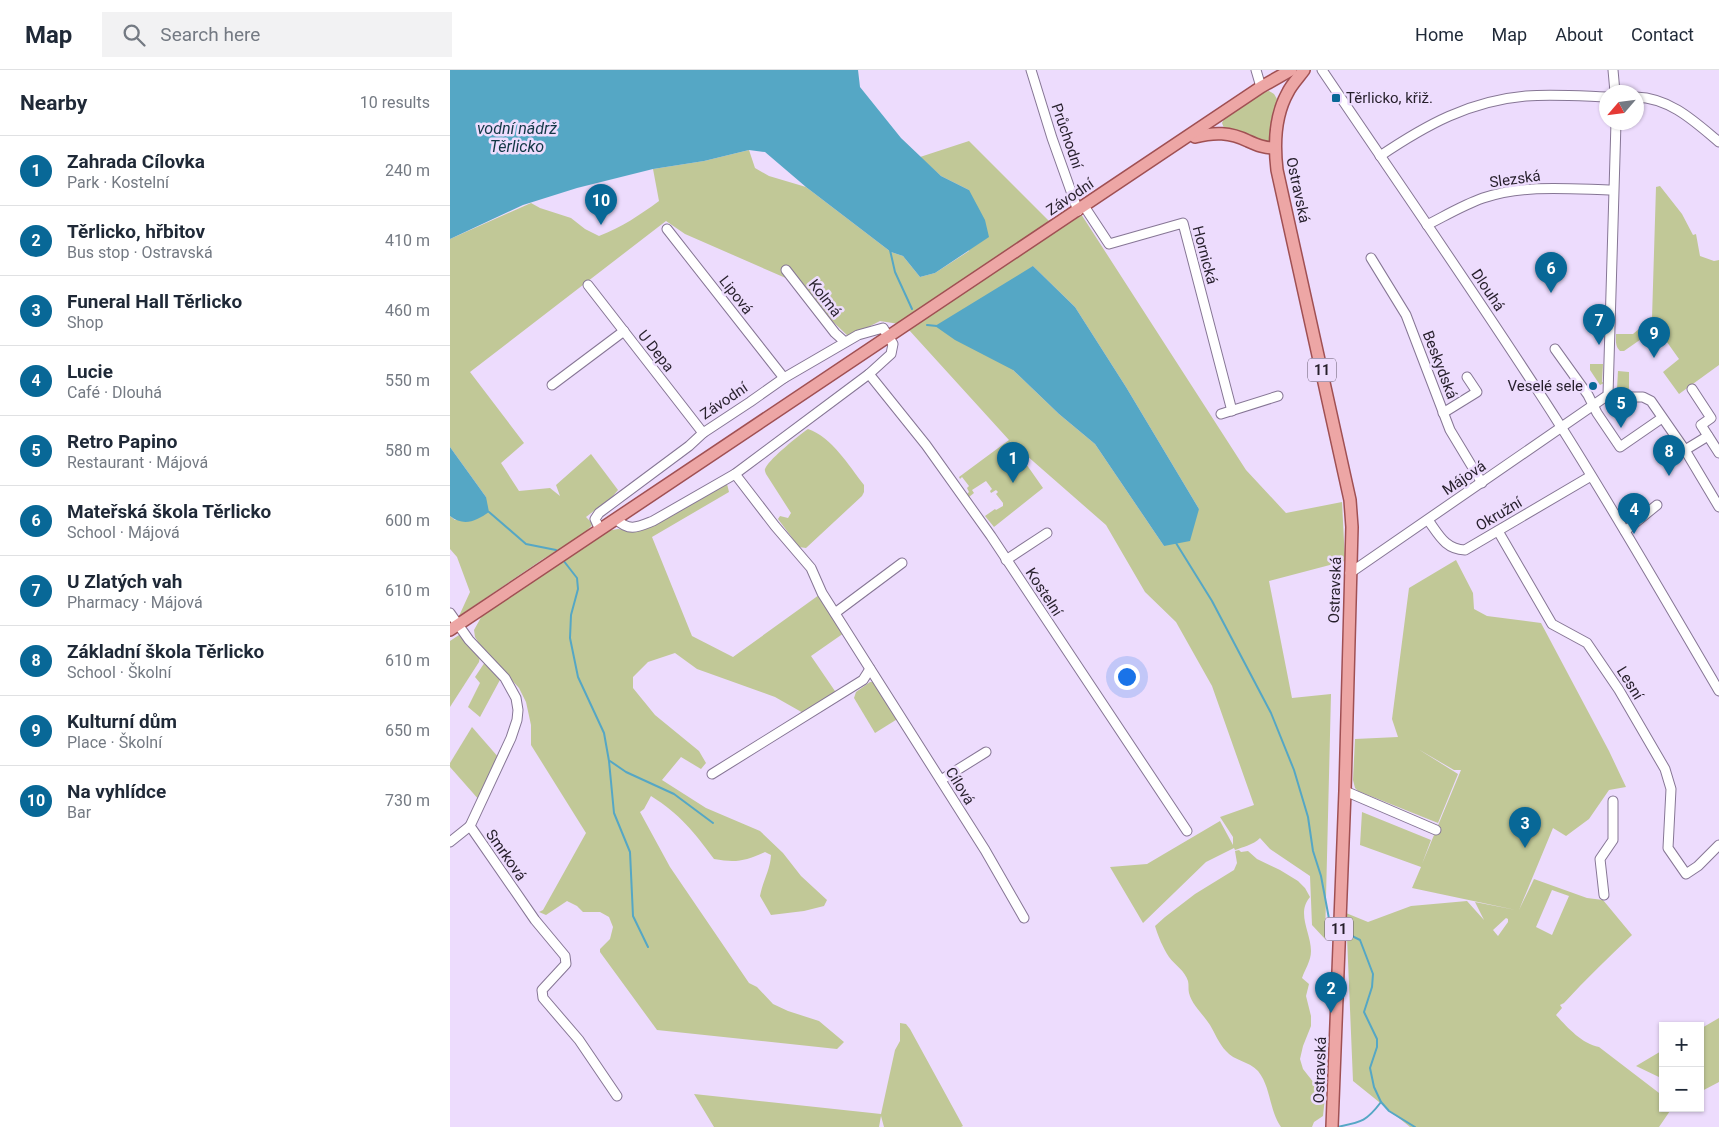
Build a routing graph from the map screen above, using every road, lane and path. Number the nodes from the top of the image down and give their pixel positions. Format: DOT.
graph roads {
  1 [pos="1031,70"];
  2 [pos="1292,70"];
  3 [pos="1304,70"];
  4 [pos="1322,70"];
  5 [pos="1613,70"];
  6 [pos="1257,71"];
  7 [pos="1265,85"];
  8 [pos="1614,85"];
  9 [pos="1599,96"];
  10 [pos="1285,98"];
  11 [pos="1644,98"];
  12 [pos="1222,114"];
  13 [pos="1616,130"];
  14 [pos="1222,133"];
  15 [pos="1186,139"];
  16 [pos="1719,142"];
  17 [pos="1256,145"];
  18 [pos="1274,148"];
  19 [pos="1380,156"];
  20 [pos="1277,170"];
  21 [pos="1614,190"];
  22 [pos="1081,208"];
  23 [pos="1427,225"];
  24 [pos="667,229"];
  25 [pos="1371,258"];
  26 [pos="786,270"];
  27 [pos="588,285"];
  28 [pos="624,331"];
  29 [pos="889,336"];
  30 [pos="844,342"];
  31 [pos="1555,348"];
  32 [pos="869,374"];
  33 [pos="1467,377"];
  34 [pos="784,378"];
  35 [pos="552,385"];
  36 [pos="1692,388"];
  37 [pos="1608,395"];
  38 [pos="1278,396"];
  39 [pos="1594,406"];
  40 [pos="1232,411"];
  41 [pos="1443,413"];
  42 [pos="1221,414"];
  43 [pos="1662,418"];
  44 [pos="1562,428"];
  45 [pos="703,433"];
  46 [pos="1708,436"];
  47 [pos="1685,450"];
  48 [pos="1719,453"];
  49 [pos="735,474"];
  50 [pos="1591,476"];
  51 [pos="1482,483"];
  52 [pos="1657,505"];
  53 [pos="1719,507"];
  54 [pos="616,519"];
  55 [pos="1428,520"];
  56 [pos="600,530"];
  57 [pos="1498,531"];
  58 [pos="1625,531"];
  59 [pos="1047,533"];
  60 [pos="1006,560"];
  61 [pos="902,563"];
  62 [pos="1350,573"];
  63 [pos="450,613"];
  64 [pos="835,613"];
  65 [pos="454,627"];
  66 [pos="870,669"];
  67 [pos="1719,691"];
  68 [pos="986,752"];
  69 [pos="712,774"];
  70 [pos="941,780"];
  71 [pos="1345,791"];
  72 [pos="1613,801"];
  73 [pos="470,826"];
  74 [pos="1436,830"];
  75 [pos="1187,831"];
  76 [pos="450,842"];
  77 [pos="1719,846"];
  78 [pos="1604,895"];
  79 [pos="1024,918"];
  80 [pos="616,1096"];
  81 [pos="1332,1127"];
  1 -- 22 [label="street, Průchodní"];
  2 -- 7 [label="main road, Závodní"];
  3 -- 10 [label="main road, Ostravská / 11"];
  4 -- 19 [label="street, Dlouhá"];
  5 -- 8 [label="street"];
  6 -- 7 [label="street"];
  7 -- 10 [label="main road"];
  7 -- 12 [label="main road, Závodní"];
  9 -- 19 [label="street"];
  10 -- 18 [label="main road, Ostravská / 11"];
  11 -- 16 [label="street"];
  12 -- 14 [label="main road"];
  12 -- 15 [label="main road, Závodní"];
  13 -- 21 [label="street"];
  14 -- 15 [label="main road"];
  14 -- 17 [label="main road"];
  15 -- 22 [label="main road, Závodní"];
  17 -- 18 [label="main road"];
  17 -- 20 [label="main road"];
  18 -- 20 [label="main road, Ostravská / 11"];
  19 -- 23 [label="street, Dlouhá"];
  20 -- 62 [label="main road, Ostravská / 11"];
  21 -- 23 [label="street, Slezská"];
  21 -- 37 [label="street"];
  22 -- 29 [label="main road, Závodní"];
  22 -- 40 [label="street, Hornická"];
  23 -- 44 [label="street, Dlouhá"];
  24 -- 34 [label="street, Lipová"];
  25 -- 41 [label="street, Beskydská"];
  26 -- 30 [label="street, Kolmá"];
  27 -- 28 [label="street, U Depa"];
  28 -- 35 [label="street"];
  28 -- 45 [label="street, U Depa"];
  29 -- 30 [label="street, Závodní"];
  29 -- 32 [label="street"];
  29 -- 54 [label="main road, Závodní"];
  30 -- 34 [label="street, Závodní"];
  31 -- 39 [label="street"];
  32 -- 49 [label="street"];
  32 -- 60 [label="street, Kostelní"];
  33 -- 41 [label="street"];
  34 -- 45 [label="street, Závodní"];
  36 -- 46 [label="street"];
  37 -- 39 [label="street, Májová"];
  37 -- 43 [label="street"];
  38 -- 40 [label="street"];
  39 -- 43 [label="street"];
  39 -- 44 [label="street, Májová"];
  40 -- 42 [label="street"];
  41 -- 51 [label="street, Beskydská"];
  43 -- 47 [label="street"];
  44 -- 50 [label="street, Dlouhá"];
  44 -- 51 [label="street, Májová"];
  45 -- 56 [label="street, Závodní"];
  46 -- 47 [label="street"];
  46 -- 48 [label="street"];
  47 -- 53 [label="street"];
  49 -- 54 [label="street"];
  49 -- 64 [label="street, Cílová"];
  50 -- 57 [label="street, Okružní"];
  50 -- 58 [label="street, Dlouhá"];
  51 -- 55 [label="street, Májová"];
  52 -- 58 [label="street"];
  54 -- 56 [label="main road, Závodní"];
  55 -- 57 [label="street, Okružní"];
  55 -- 62 [label="street, Májová"];
  56 -- 65 [label="main road, Závodní"];
  57 -- 77 [label="street, Lesní"];
  58 -- 67 [label="street, Dlouhá"];
  59 -- 60 [label="street"];
  60 -- 75 [label="street, Kostelní"];
  61 -- 64 [label="street"];
  62 -- 71 [label="main road, Ostravská / 11"];
  63 -- 65 [label="street, Smrková"];
  64 -- 66 [label="street, Cílová"];
  65 -- 73 [label="street, Smrková"];
  66 -- 69 [label="street"];
  66 -- 70 [label="street, Cílová"];
  68 -- 70 [label="street"];
  70 -- 79 [label="street, Cílová"];
  71 -- 74 [label="street"];
  71 -- 81 [label="main road, Ostravská / 11"];
  72 -- 78 [label="street"];
  73 -- 76 [label="street"];
  73 -- 80 [label="street, Smrková"];
}
